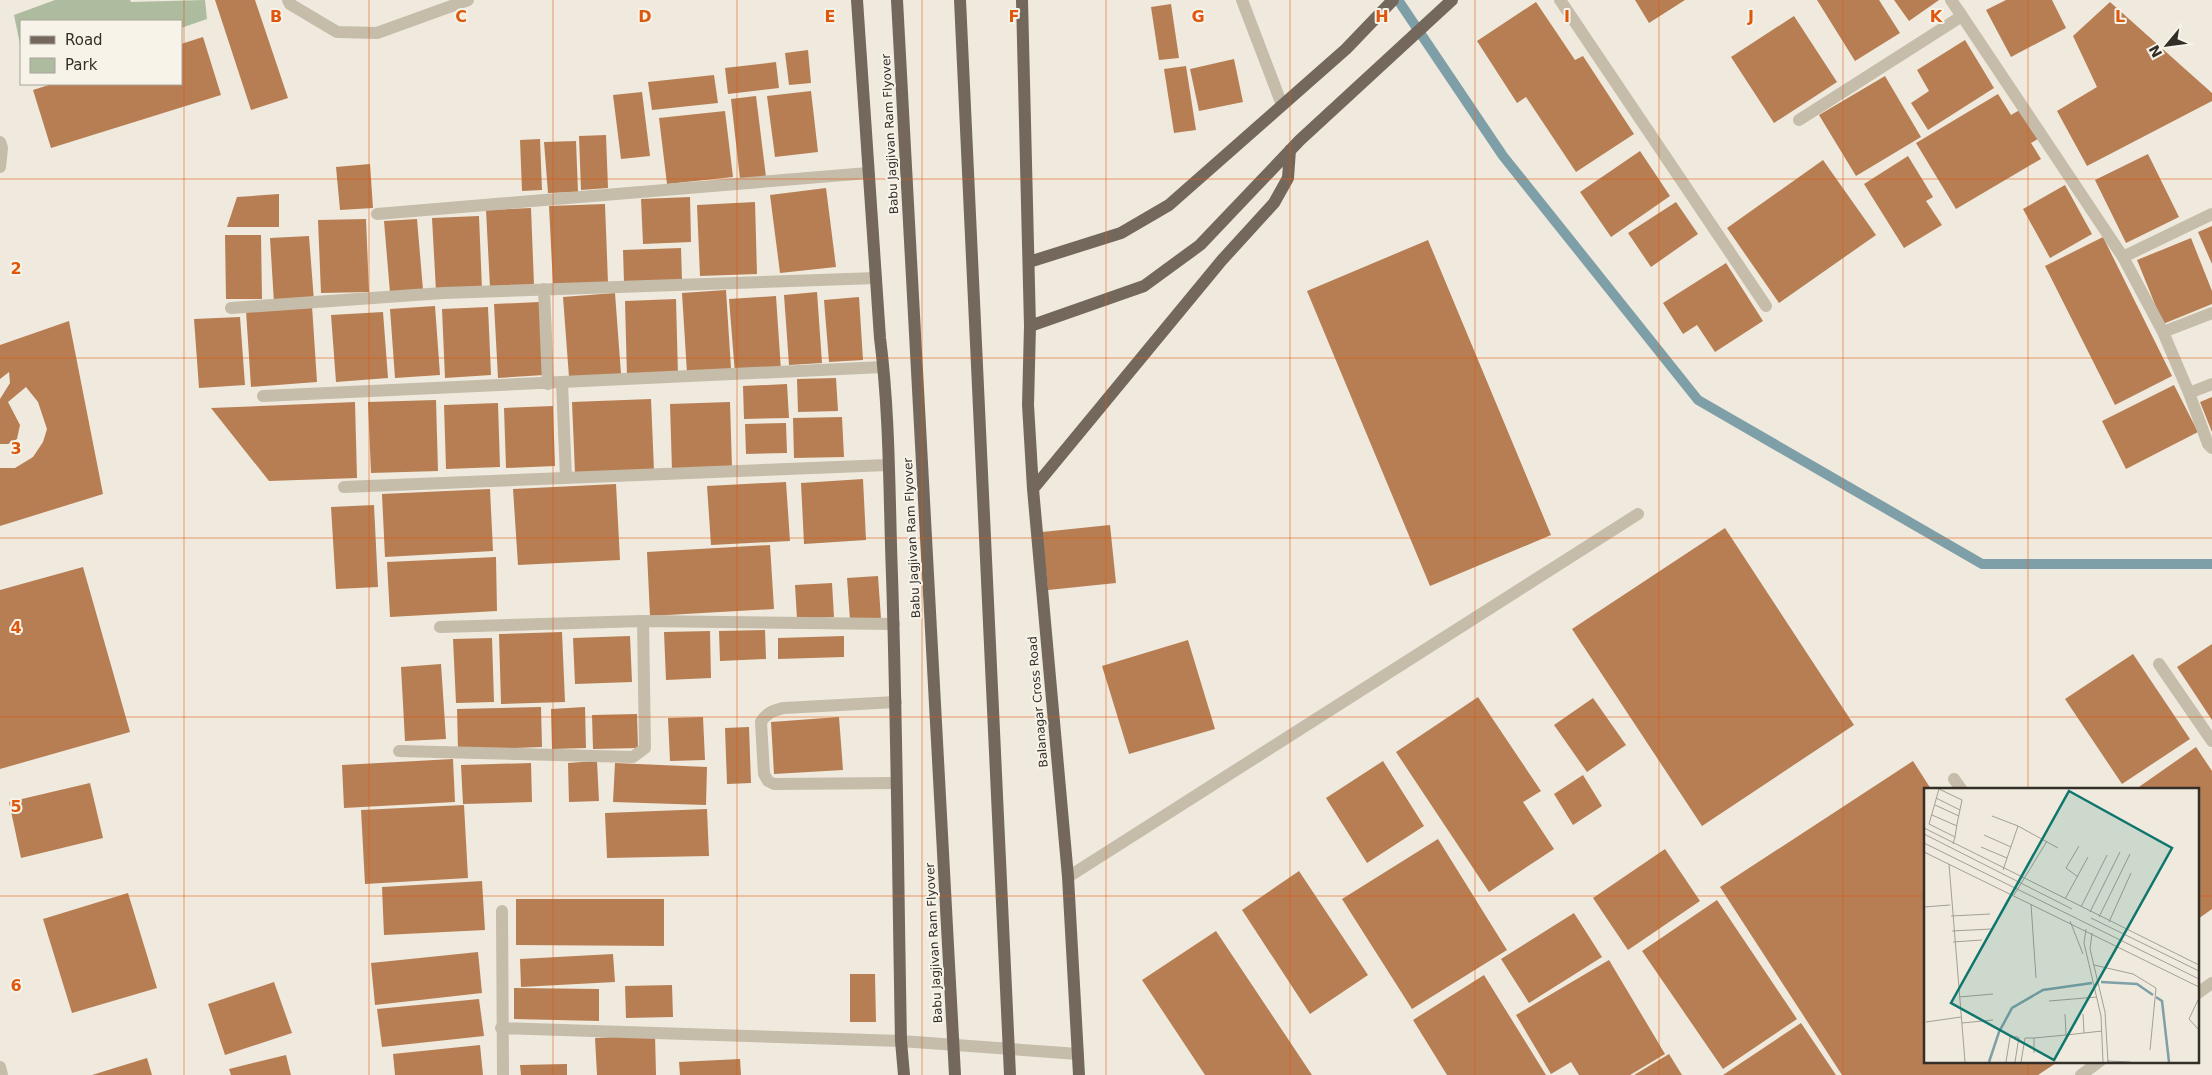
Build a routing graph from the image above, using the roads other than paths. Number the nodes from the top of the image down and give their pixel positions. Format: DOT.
graph roads {
  1 [pos="288,0"];
  2 [pos="468,0"];
  3 [pos="857,0"];
  4 [pos="897,0"];
  5 [pos="960,0"];
  6 [pos="1022,0"];
  7 [pos="1242,0"];
  8 [pos="1393,0"];
  9 [pos="1452,0"];
  10 [pos="1560,0"];
  11 [pos="1951,0"];
  12 [pos="1962,16"];
  13 [pos="1282,105"];
  14 [pos="1799,120"];
  15 [pos="0,142"];
  16 [pos="1290,150"];
  17 [pos="0,167"];
  18 [pos="868,173"];
  19 [pos="377,214"];
  20 [pos="2212,214"];
  21 [pos="2124,257"];
  22 [pos="1029,262"];
  23 [pos="876,278"];
  24 [pos="544,290"];
  25 [pos="1766,306"];
  26 [pos="231,308"];
  27 [pos="2212,313"];
  28 [pos="1030,326"];
  29 [pos="2163,332"];
  30 [pos="884,368"];
  31 [pos="548,384"];
  32 [pos="562,384"];
  33 [pos="2212,384"];
  34 [pos="2189,393"];
  35 [pos="263,396"];
  36 [pos="2212,448"];
  37 [pos="888,465"];
  38 [pos="566,478"];
  39 [pos="344,487"];
  40 [pos="1034,489"];
  41 [pos="1638,514"];
  42 [pos="643,621"];
  43 [pos="894,624"];
  44 [pos="440,627"];
  45 [pos="2159,664"];
  46 [pos="896,702"];
  47 [pos="2212,741"];
  48 [pos="399,751"];
  49 [pos="896,783"];
  50 [pos="1068,877"];
  51 [pos="502,911"];
  52 [pos="2212,983"];
  53 [pos="2200,991"];
  54 [pos="501,1028"];
  55 [pos="901,1041"];
  56 [pos="1078,1054"];
  57 [pos="2099,1062"];
  58 [pos="0,1067"];
  59 [pos="2,1075"];
  60 [pos="503,1075"];
  61 [pos="904,1075"];
  62 [pos="955,1075"];
  63 [pos="1010,1075"];
  64 [pos="1079,1075"];
  65 [pos="2081,1075"];
  1 -- 2 [label="street"];
  3 -- 18 [label="main road"];
  4 -- 62 [label="main road, Babu Jagjivan Ram Flyover, bridge"];
  5 -- 63 [label="main road, bridge"];
  6 -- 22 [label="main road, Balanagar Cross Road"];
  7 -- 13 [label="street"];
  8 -- 13 [label="main road"];
  9 -- 16 [label="main road"];
  10 -- 25 [label="street"];
  11 -- 12 [label="street"];
  12 -- 14 [label="street"];
  12 -- 21 [label="street"];
  13 -- 22 [label="main road"];
  15 -- 17 [label="street"];
  16 -- 28 [label="main road"];
  16 -- 40 [label="main road"];
  18 -- 19 [label="street"];
  18 -- 23 [label="main road"];
  20 -- 21 [label="street"];
  21 -- 29 [label="street"];
  22 -- 28 [label="main road, Balanagar Cross Road"];
  23 -- 24 [label="street"];
  23 -- 30 [label="main road"];
  24 -- 26 [label="street"];
  24 -- 31 [label="street"];
  27 -- 29 [label="street"];
  28 -- 40 [label="main road, Balanagar Cross Road"];
  29 -- 34 [label="street"];
  30 -- 32 [label="street"];
  30 -- 37 [label="main road"];
  31 -- 32 [label="street"];
  31 -- 35 [label="street"];
  32 -- 38 [label="street"];
  33 -- 34 [label="street"];
  34 -- 36 [label="street"];
  37 -- 38 [label="street"];
  37 -- 43 [label="main road"];
  38 -- 39 [label="street"];
  40 -- 50 [label="main road, Balanagar Cross Road"];
  41 -- 50 [label="street"];
  42 -- 43 [label="street"];
  42 -- 44 [label="street"];
  42 -- 48 [label="street"];
  43 -- 46 [label="main road"];
  45 -- 47 [label="street"];
  46 -- 49 [label="main road"];
  46 -- 49 [label="street"];
  49 -- 55 [label="main road"];
  50 -- 56 [label="main road, Balanagar Cross Road"];
  51 -- 54 [label="street"];
  52 -- 53 [label="street"];
  54 -- 55 [label="street"];
  54 -- 60 [label="street"];
  55 -- 56 [label="street"];
  55 -- 61 [label="main road"];
  56 -- 64 [label="main road, Balanagar Cross Road"];
  57 -- 65 [label="street"];
  58 -- 59 [label="street"];
}
